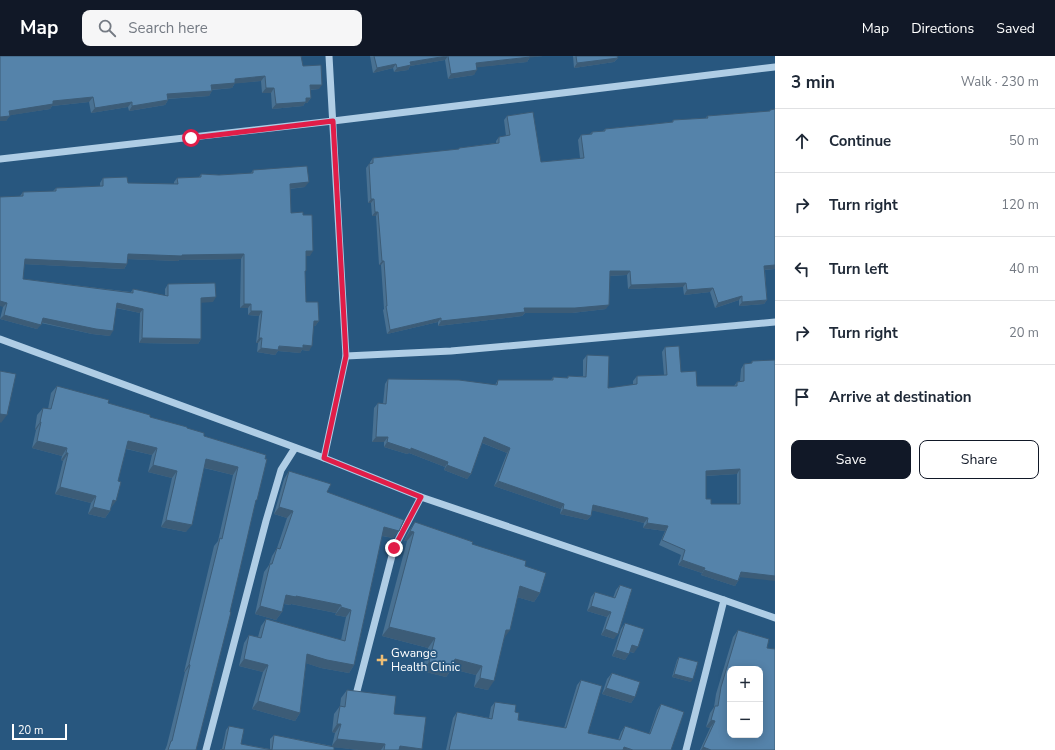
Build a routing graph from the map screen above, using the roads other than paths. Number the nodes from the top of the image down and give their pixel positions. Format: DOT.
graph roads {
  1 [pos="329,56"];
  2 [pos="775,67"];
  3 [pos="333,121"];
  4 [pos="0,159"];
  5 [pos="775,322"];
  6 [pos="0,339"];
  7 [pos="346,356"];
  8 [pos="295,448"];
  9 [pos="324,458"];
  10 [pos="421,497"];
  11 [pos="724,600"];
  12 [pos="775,618"];
  13 [pos="357,691"];
  14 [pos="206,750"];
  15 [pos="686,750"];
  1 -- 3 [label="street"];
  2 -- 3 [label="street"];
  3 -- 4 [label="street"];
  3 -- 7 [label="street"];
  5 -- 7 [label="street"];
  6 -- 8 [label="street"];
  7 -- 9 [label="street"];
  8 -- 9 [label="street"];
  8 -- 14 [label="street"];
  9 -- 10 [label="street"];
  10 -- 11 [label="street"];
  10 -- 13 [label="street"];
  11 -- 12 [label="street"];
  11 -- 15 [label="street"];
}
